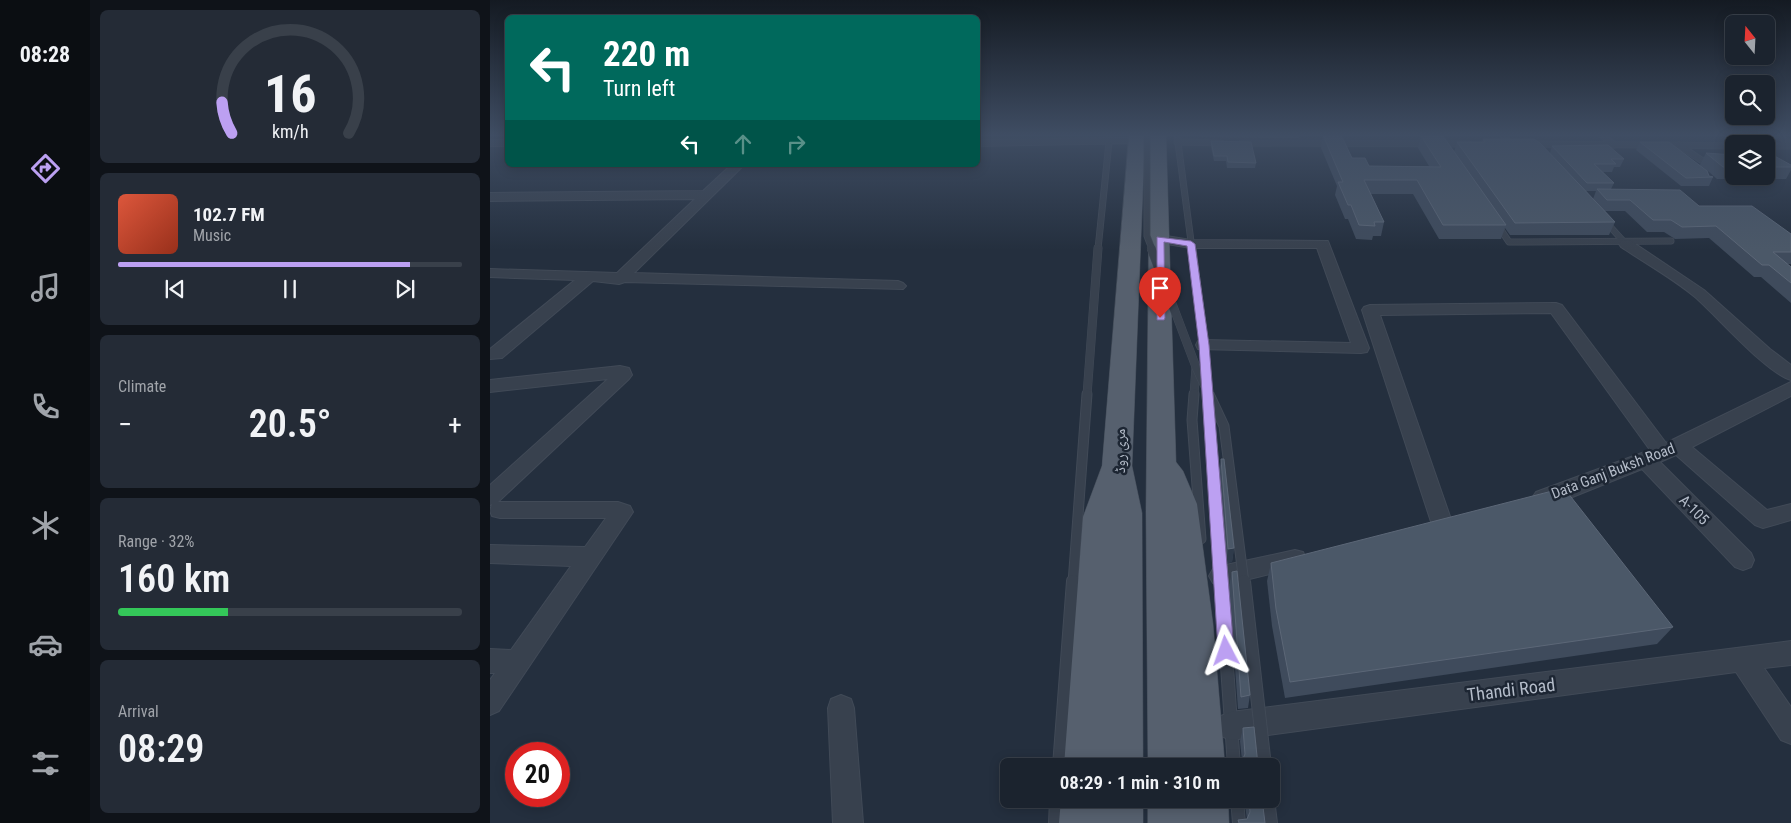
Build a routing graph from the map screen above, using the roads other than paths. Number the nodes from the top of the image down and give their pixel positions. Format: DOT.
graph roads {
  1 [pos="729,173"];
  2 [pos="1105,173"];
  3 [pos="1152,173"];
  4 [pos="1153,173"];
  5 [pos="1157,173"];
  6 [pos="1168,173"];
  7 [pos="706,195"];
  8 [pos="490,196"];
  9 [pos="1600,215"];
  10 [pos="1492,217"];
  11 [pos="1160,239"];
  12 [pos="1671,241"];
  13 [pos="1625,242"];
  14 [pos="1191,244"];
  15 [pos="490,273"];
  16 [pos="588,277"];
  17 [pos="619,279"];
  18 [pos="898,286"];
  19 [pos="1204,345"];
  20 [pos="490,354"];
  21 [pos="1196,367"];
  22 [pos="1791,374"];
  23 [pos="490,386"];
  24 [pos="1791,388"];
  25 [pos="1662,453"];
  26 [pos="1162,456"];
  27 [pos="1117,466"];
  28 [pos="495,503"];
  29 [pos="1522,504"];
  30 [pos="1791,512"];
  31 [pos="1441,525"];
  32 [pos="1202,548"];
  33 [pos="490,554"];
  34 [pos="1317,554"];
  35 [pos="590,557"];
  36 [pos="1743,560"];
  37 [pos="1221,576"];
  38 [pos="1791,653"];
  39 [pos="490,661"];
  40 [pos="1743,661"];
  41 [pos="518,662"];
  42 [pos="490,702"];
  43 [pos="841,708"];
  44 [pos="1231,726"];
  45 [pos="1791,730"];
  46 [pos="1060,758"];
  47 [pos="1085,758"];
  48 [pos="1122,758"];
  49 [pos="1169,758"];
  50 [pos="1203,758"];
  51 [pos="1233,758"];
  52 [pos="1264,758"];
  53 [pos="1056,808"];
  54 [pos="1082,808"];
  55 [pos="1121,808"];
  56 [pos="1170,808"];
  57 [pos="1206,808"];
  58 [pos="1238,808"];
  59 [pos="1269,808"];
  60 [pos="848,823"];
  61 [pos="1055,823"];
  62 [pos="1081,823"];
  63 [pos="1121,823"];
  64 [pos="1170,823"];
  65 [pos="1207,823"];
  66 [pos="1239,823"];
  67 [pos="1271,823"];
  1 -- 7 [label="street"];
  2 -- 46 [label="lane"];
  3 -- 27 [label="main road, مری روڈ"];
  4 -- 21 [label="lane, bridge"];
  5 -- 11 [label="main road"];
  6 -- 14 [label="lane"];
  7 -- 8 [label="street"];
  7 -- 17 [label="street"];
  9 -- 13 [label="lane"];
  10 -- 13 [label="lane"];
  11 -- 14 [label="street"];
  11 -- 26 [label="main road"];
  12 -- 13 [label="lane"];
  13 -- 22 [label="street"];
  14 -- 19 [label="lane"];
  14 -- 19 [label="street"];
  15 -- 16 [label="street"];
  16 -- 17 [label="street"];
  16 -- 20 [label="street"];
  17 -- 18 [label="street"];
  19 -- 37 [label="lane"];
  21 -- 32 [label="lane"];
  21 -- 52 [label="lane, bridge"];
  23 -- 28 [label="street"];
  24 -- 25 [label="street, Data Ganj Buksh Road"];
  25 -- 29 [label="street, Data Ganj Buksh Road"];
  25 -- 30 [label="street"];
  25 -- 31 [label="street"];
  25 -- 36 [label="street, A-105"];
  26 -- 49 [label="main road"];
  26 -- 50 [label="main road"];
  27 -- 47 [label="main road"];
  27 -- 48 [label="main road, مری روڈ"];
  28 -- 35 [label="street"];
  33 -- 35 [label="street"];
  34 -- 37 [label="street"];
  35 -- 41 [label="street"];
  37 -- 44 [label="lane"];
  38 -- 40 [label="street, Thandi Road"];
  39 -- 41 [label="street"];
  40 -- 44 [label="street, Thandi Road"];
  40 -- 45 [label="street"];
  41 -- 42 [label="street"];
  43 -- 60 [label="street"];
  44 -- 51 [label="lane"];
  53 -- 61 [label="lane"];
  54 -- 62 [label="main road"];
  55 -- 63 [label="main road"];
  56 -- 64 [label="main road"];
  57 -- 65 [label="main road"];
  58 -- 66 [label="lane"];
  59 -- 67 [label="lane"];
}
